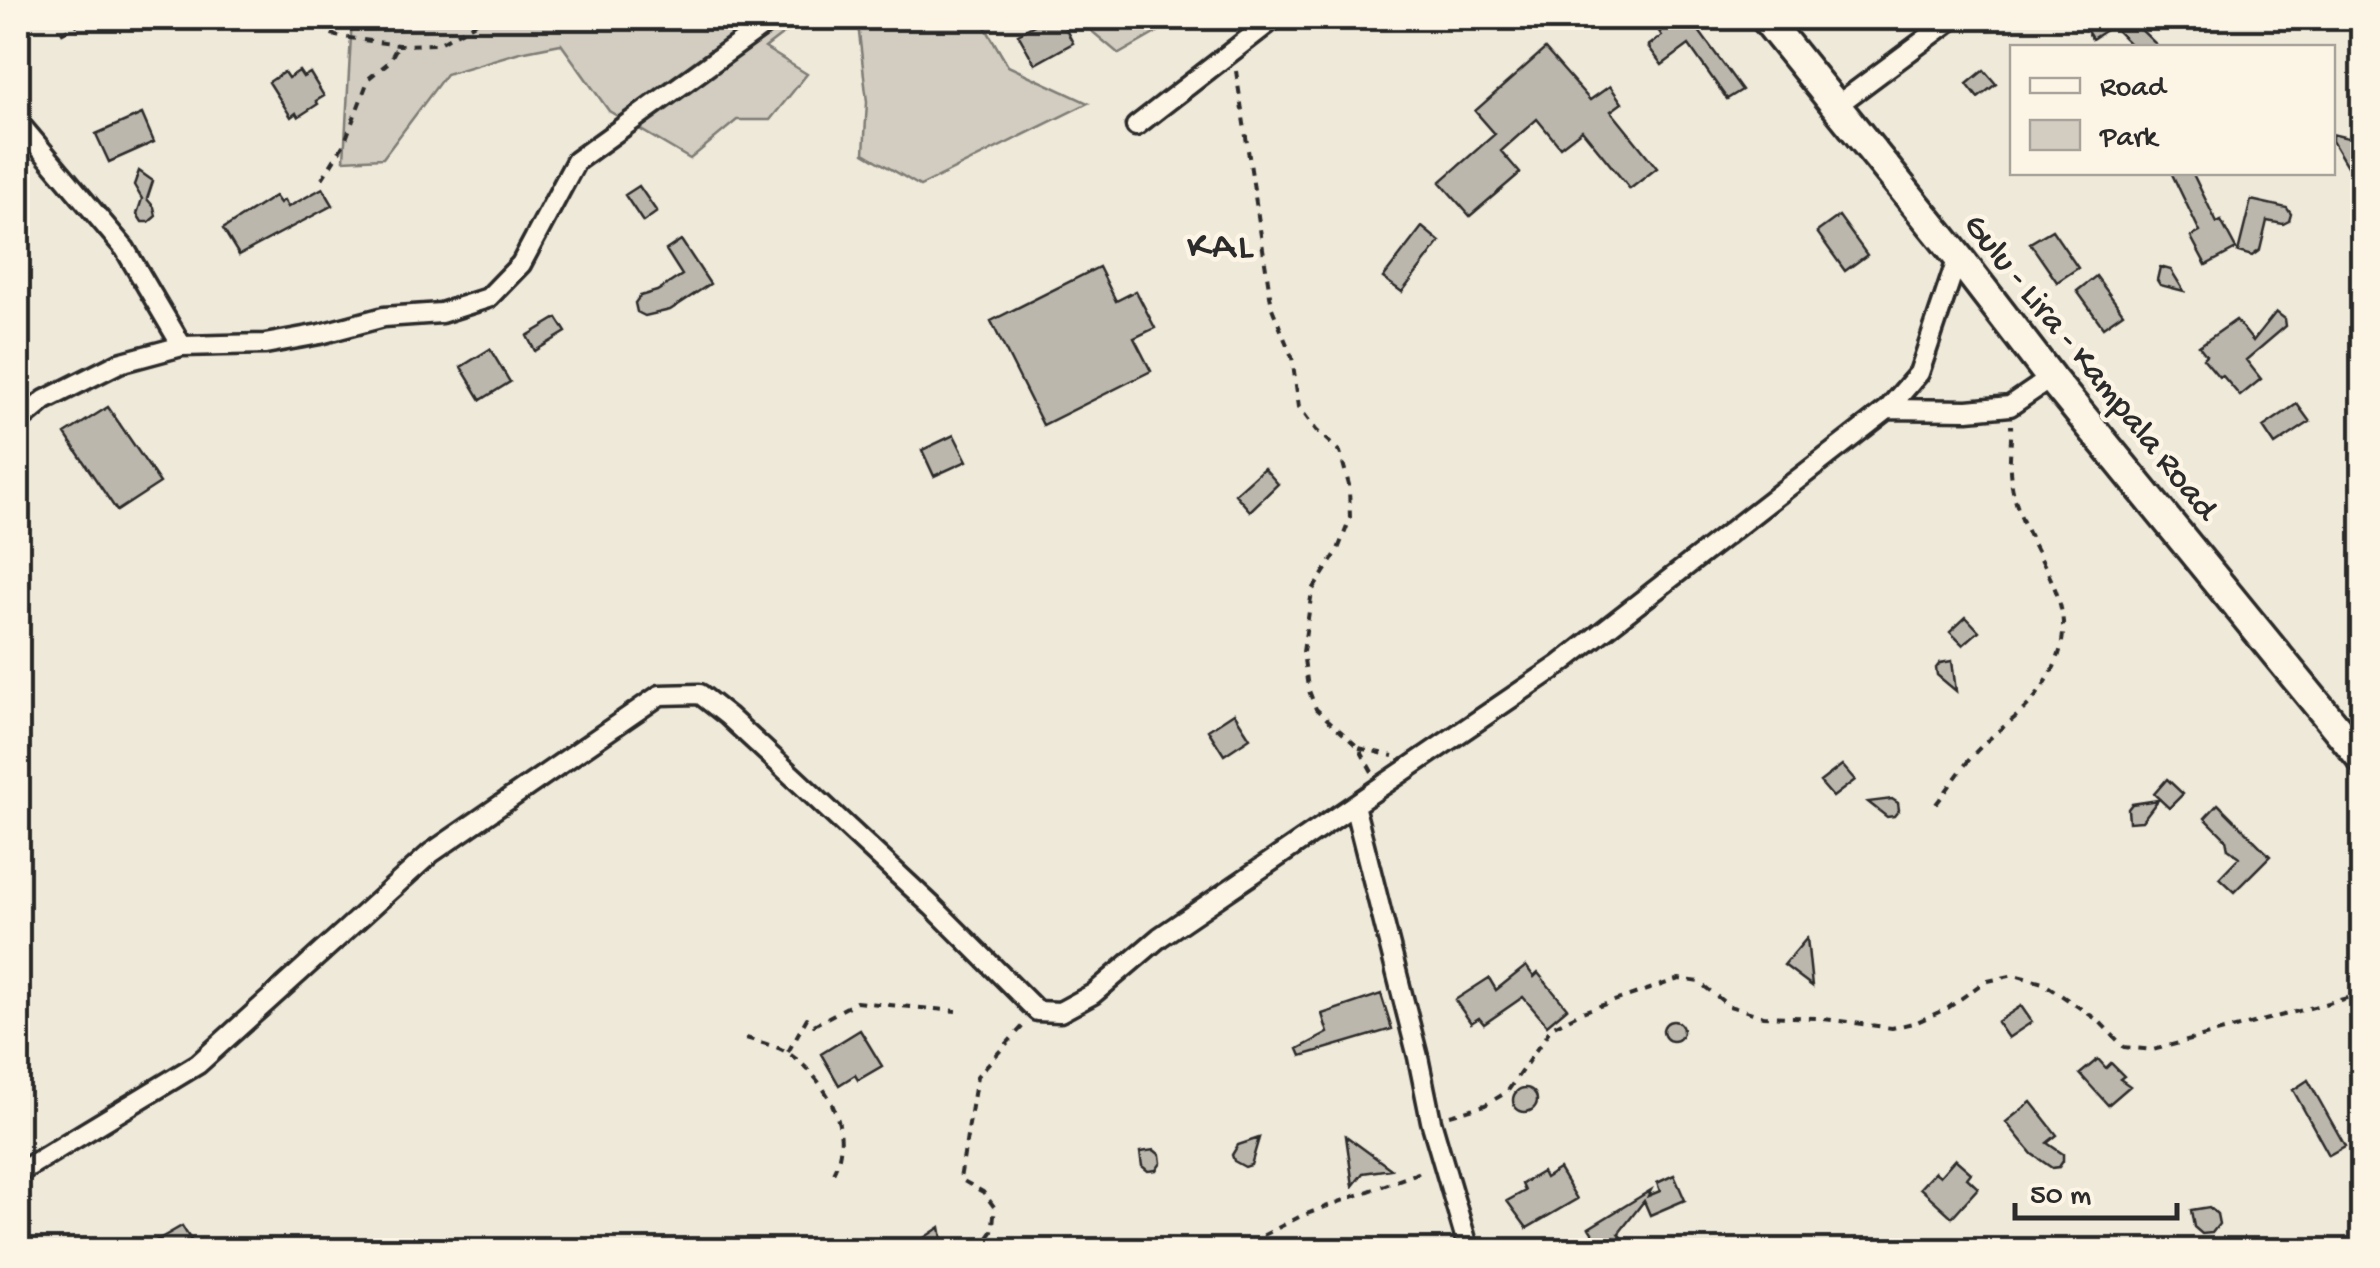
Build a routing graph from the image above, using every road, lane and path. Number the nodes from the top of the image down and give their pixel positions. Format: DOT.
graph roads {
  1 [pos="89,18"];
  2 [pos="150,18"];
  3 [pos="224,18"];
  4 [pos="304,18"];
  5 [pos="484,18"];
  6 [pos="774,18"];
  7 [pos="1275,18"];
  8 [pos="1764,18"];
  9 [pos="1954,18"];
  10 [pos="61,33"];
  11 [pos="398,45"];
  12 [pos="1234,52"];
  13 [pos="1836,106"];
  14 [pos="18,122"];
  15 [pos="1136,126"];
  16 [pos="322,179"];
  17 [pos="1958,257"];
  18 [pos="182,346"];
  19 [pos="2051,378"];
  20 [pos="2010,406"];
  21 [pos="1888,408"];
  22 [pos="18,422"];
  23 [pos="1359,748"];
  24 [pos="2362,758"];
  25 [pos="1414,762"];
  26 [pos="1380,785"];
  27 [pos="1936,804"];
  28 [pos="1354,805"];
  29 [pos="2362,994"];
  30 [pos="956,1011"];
  31 [pos="1037,1011"];
  32 [pos="746,1038"];
  33 [pos="788,1052"];
  34 [pos="1431,1121"];
  35 [pos="1444,1164"];
  36 [pos="18,1173"];
  37 [pos="833,1173"];
  38 [pos="1258,1240"];
  39 [pos="979,1250"];
  40 [pos="1235,1250"];
  41 [pos="1264,1250"];
  42 [pos="1469,1250"];
  1 -- 10 [label="path"];
  2 -- 3 [label="path"];
  4 -- 11 [label="path"];
  5 -- 11 [label="path"];
  6 -- 18 [label="street"];
  7 -- 12 [label="street"];
  8 -- 13 [label="main road, Gulu - Lira - Kampala Road"];
  9 -- 13 [label="street"];
  11 -- 16 [label="path"];
  12 -- 15 [label="street"];
  12 -- 23 [label="path"];
  13 -- 17 [label="main road, Gulu - Lira - Kampala Road"];
  14 -- 18 [label="street"];
  17 -- 19 [label="main road, Gulu - Lira - Kampala Road"];
  17 -- 21 [label="street"];
  18 -- 22 [label="street"];
  19 -- 20 [label="street"];
  19 -- 24 [label="main road, Gulu - Lira - Kampala Road"];
  20 -- 21 [label="street"];
  20 -- 27 [label="path"];
  21 -- 25 [label="street"];
  23 -- 25 [label="path"];
  23 -- 26 [label="path"];
  25 -- 26 [label="street"];
  26 -- 28 [label="street"];
  28 -- 31 [label="street"];
  28 -- 34 [label="street"];
  29 -- 34 [label="path"];
  30 -- 33 [label="path"];
  31 -- 36 [label="street"];
  31 -- 39 [label="path"];
  32 -- 33 [label="path"];
  33 -- 37 [label="path"];
  34 -- 35 [label="street"];
  35 -- 38 [label="path"];
  35 -- 42 [label="street"];
  38 -- 40 [label="path"];
  38 -- 41 [label="path"];
}
